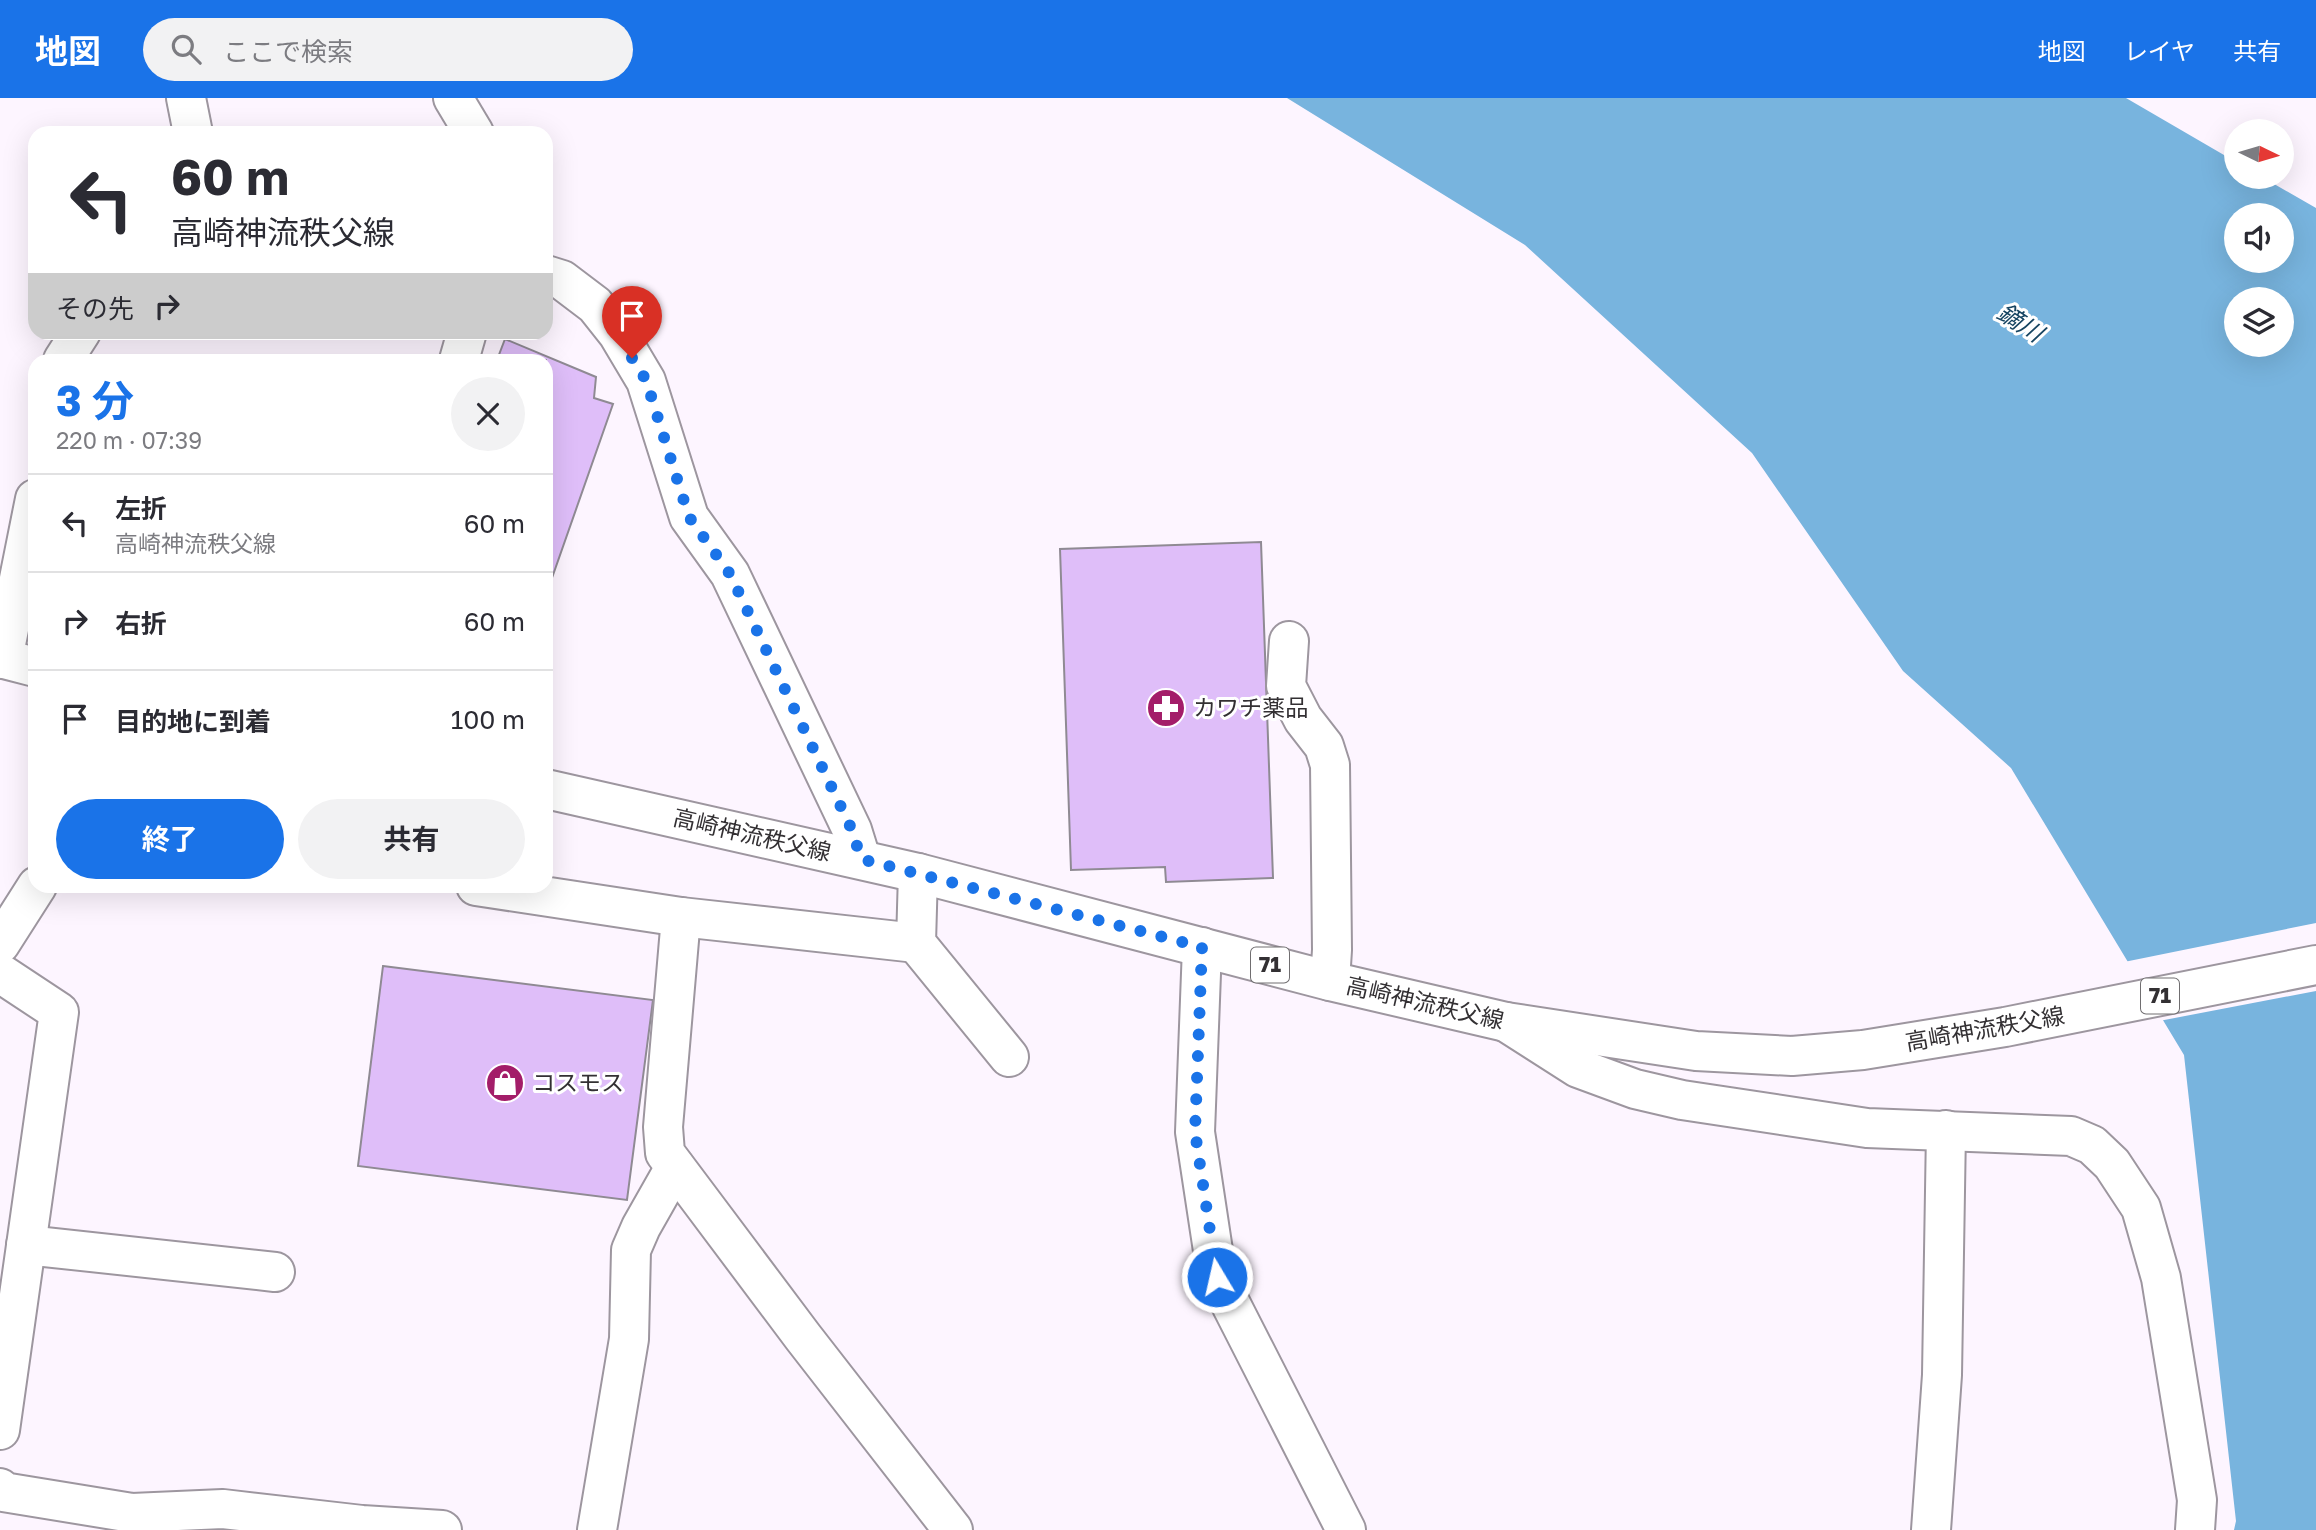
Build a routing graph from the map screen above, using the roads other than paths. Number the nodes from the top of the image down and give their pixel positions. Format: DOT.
graph roads {
  1 [pos="186,98"];
  2 [pos="453,98"];
  3 [pos="192,126"];
  4 [pos="470,126"];
  5 [pos="553,277"];
  6 [pos="28,551"];
  7 [pos="1289,641"];
  8 [pos="13,662"];
  9 [pos="553,791"];
  10 [pos="861,859"];
  11 [pos="918,873"];
  12 [pos="33,893"];
  13 [pos="522,893"];
  14 [pos="681,917"];
  15 [pos="916,943"];
  16 [pos="0,944"];
  17 [pos="1202,947"];
  18 [pos="2316,965"];
  19 [pos="0,973"];
  20 [pos="1330,981"];
  21 [pos="1506,1022"];
  22 [pos="1009,1057"];
  23 [pos="1946,1130"];
  24 [pos="675,1167"];
  25 [pos="26,1245"];
  26 [pos="275,1272"];
  27 [pos="0,1430"];
  28 [pos="0,1488"];
  29 [pos="131,1522"];
  30 [pos="442,1530"];
  31 [pos="597,1530"];
  32 [pos="953,1530"];
  33 [pos="1346,1530"];
  34 [pos="1931,1530"];
  35 [pos="2195,1530"];
  1 -- 3 [label="street"];
  2 -- 4 [label="street"];
  5 -- 10 [label="street"];
  6 -- 8 [label="street"];
  7 -- 20 [label="street"];
  9 -- 10 [label="street, 高崎神流秩父線 / 71"];
  10 -- 11 [label="street, 高崎神流秩父線 / 71"];
  11 -- 15 [label="street"];
  11 -- 17 [label="street, 高崎神流秩父線 / 71"];
  12 -- 16 [label="street"];
  13 -- 14 [label="street"];
  14 -- 15 [label="street"];
  14 -- 24 [label="street"];
  15 -- 22 [label="street"];
  17 -- 20 [label="street, 高崎神流秩父線 / 71"];
  17 -- 33 [label="street"];
  18 -- 21 [label="street, 高崎神流秩父線 / 71"];
  19 -- 25 [label="street"];
  20 -- 21 [label="street, 高崎神流秩父線 / 71"];
  21 -- 23 [label="street"];
  23 -- 34 [label="street"];
  23 -- 35 [label="street"];
  24 -- 31 [label="street"];
  24 -- 32 [label="street"];
  25 -- 26 [label="street"];
  25 -- 27 [label="street"];
  28 -- 29 [label="street"];
  29 -- 30 [label="street"];
}
